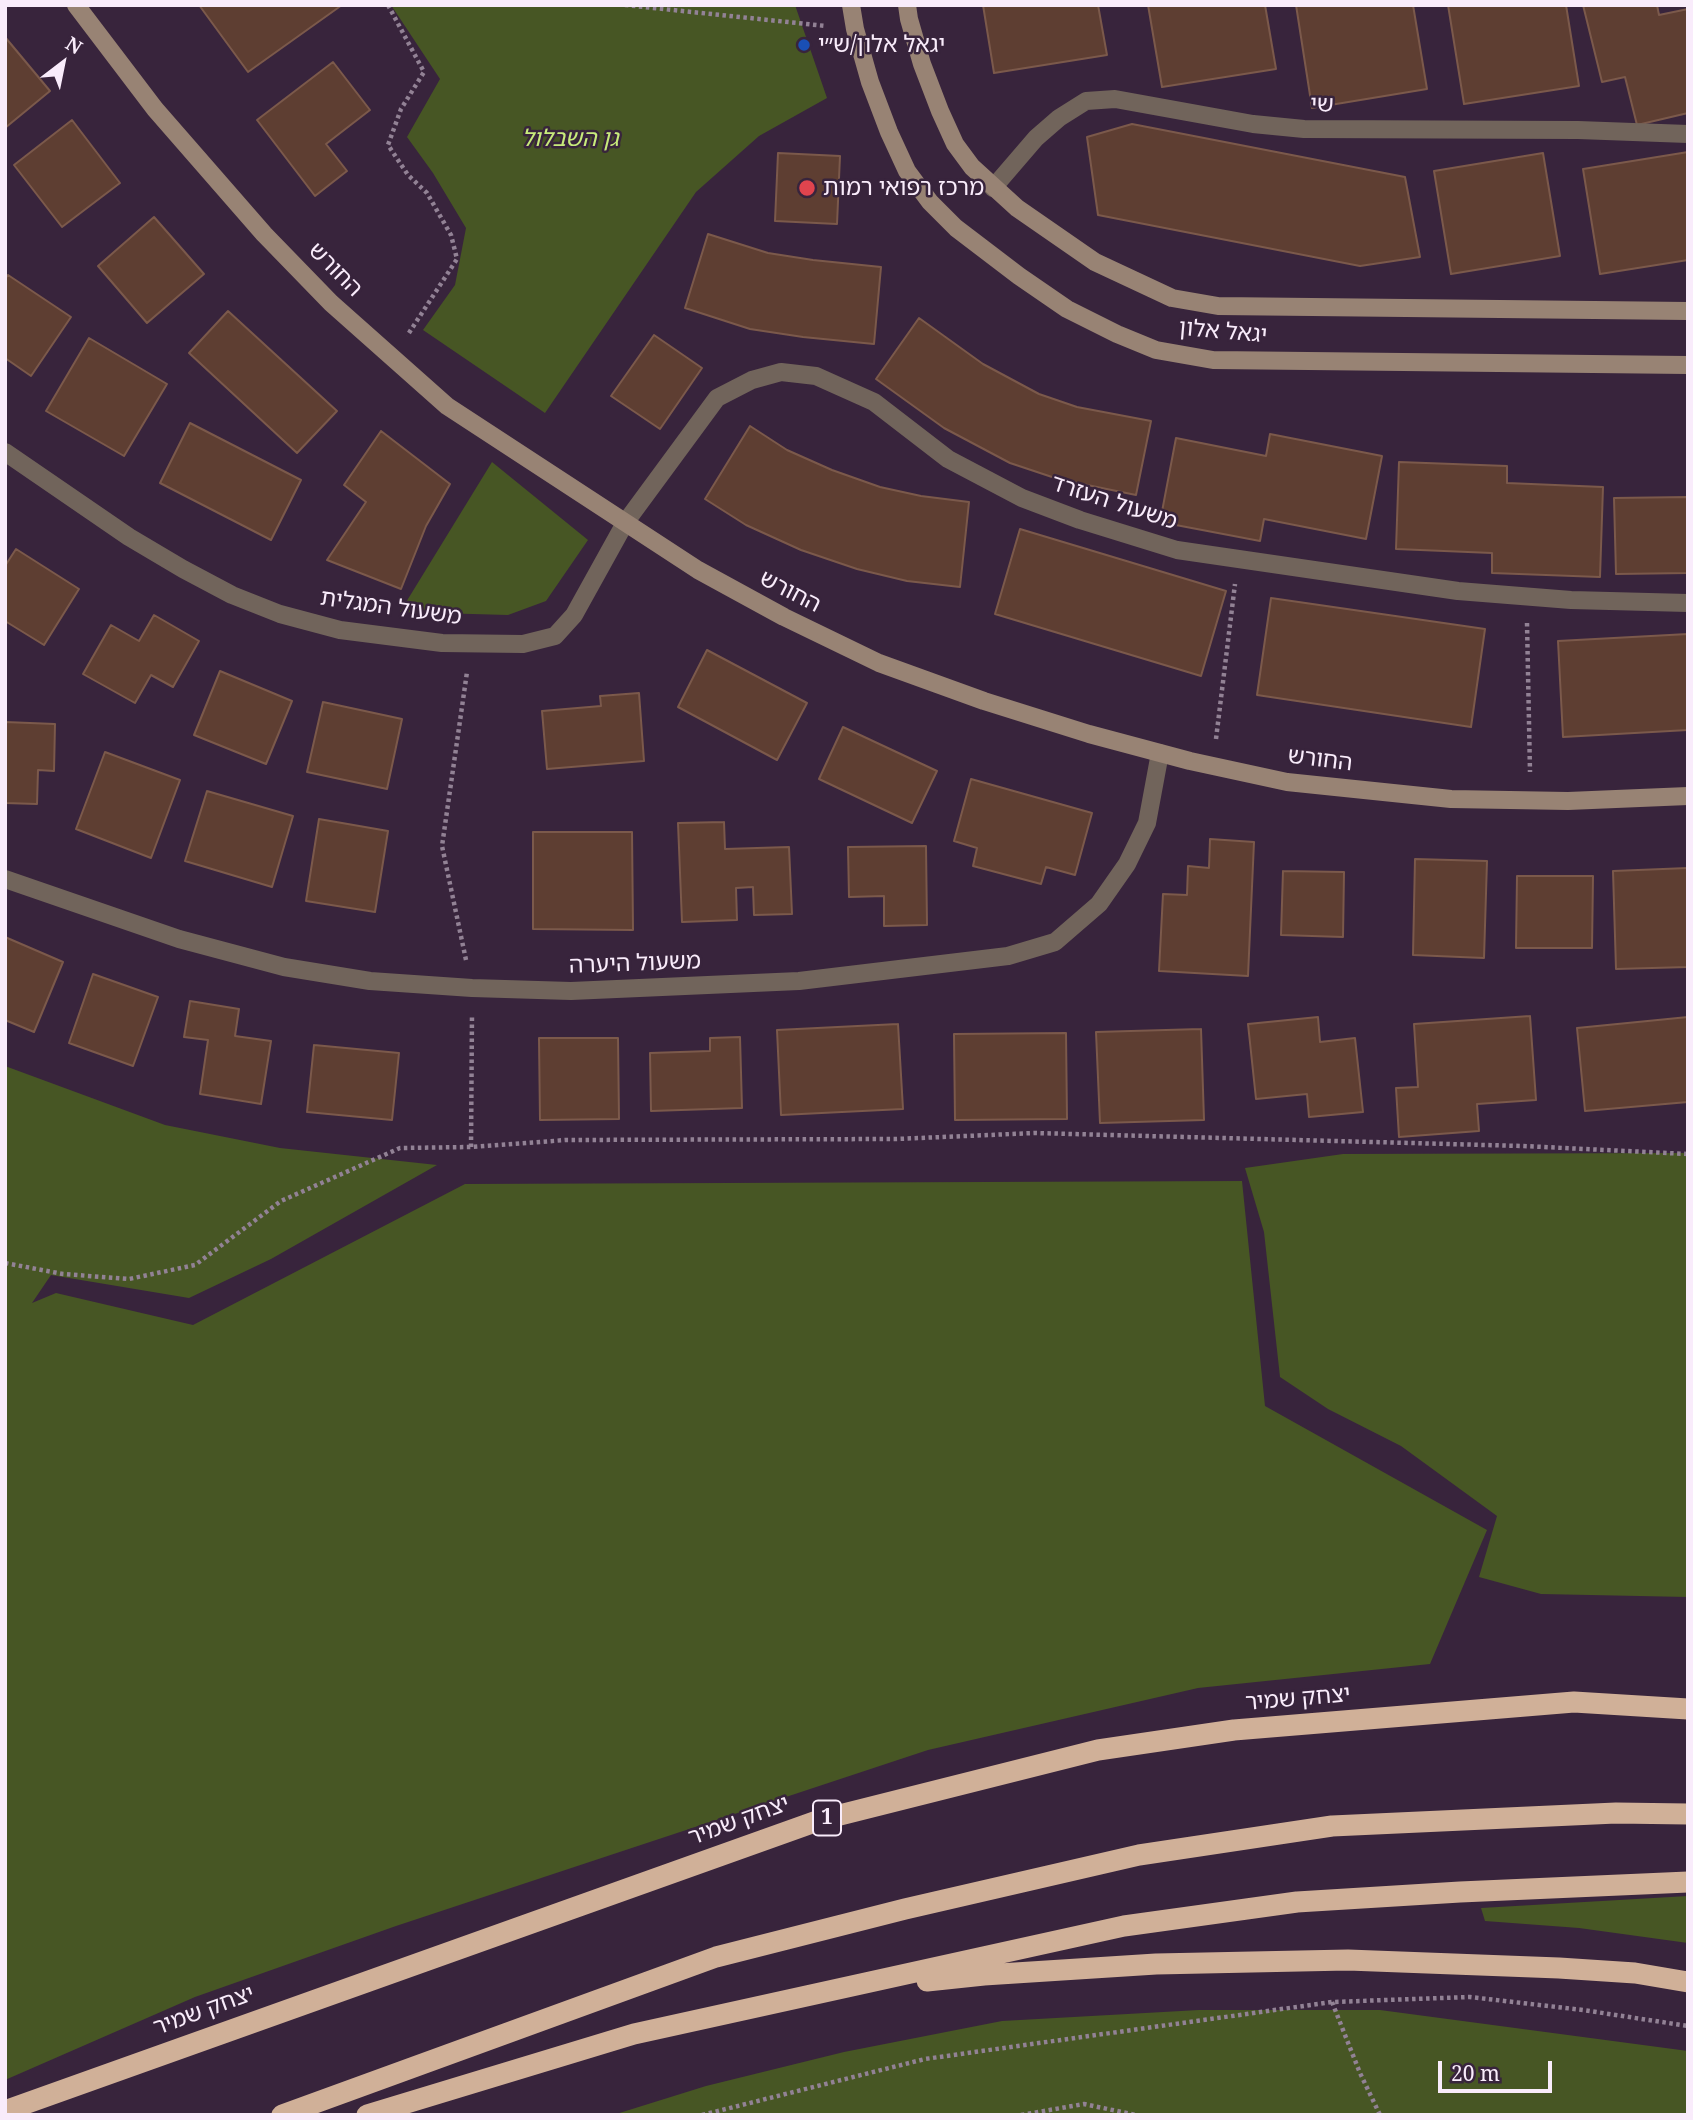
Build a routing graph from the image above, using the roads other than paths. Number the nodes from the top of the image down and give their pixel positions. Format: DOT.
graph roads {
  1 [pos="76,5"];
  2 [pos="851,5"];
  3 [pos="907,5"];
  4 [pos="1688,134"];
  5 [pos="993,188"];
  6 [pos="1688,311"];
  7 [pos="1688,365"];
  8 [pos="5,452"];
  9 [pos="625,523"];
  10 [pos="1688,603"];
  11 [pos="1160,753"];
  12 [pos="1688,796"];
  13 [pos="5,879"];
  14 [pos="1574,1702"];
  15 [pos="1688,1702"];
  16 [pos="1688,1709"];
  17 [pos="1688,1814"];
  18 [pos="1688,1882"];
  19 [pos="1688,1982"];
  20 [pos="817,1993"];
  21 [pos="5,2111"];
  22 [pos="282,2115"];
  23 [pos="367,2115"];
  1 -- 9 [label="street, החורש"];
  2 -- 7 [label="street, יגאל אלון"];
  3 -- 5 [label="street, יגאל אלון"];
  4 -- 5 [label="street, שי"];
  5 -- 6 [label="street, יגאל אלון"];
  8 -- 9 [label="street, משעול המגלית"];
  9 -- 10 [label="street, משעול העזרד"];
  9 -- 11 [label="street, החורש"];
  11 -- 12 [label="street, החורש"];
  11 -- 13 [label="street, משעול היערה"];
  14 -- 15 [label="highway"];
  14 -- 16 [label="highway, יצחק שמיר / 1"];
  14 -- 21 [label="highway, יצחק שמיר / 1"];
  17 -- 22 [label="highway"];
  18 -- 20 [label="highway"];
  19 -- 20 [label="highway"];
  20 -- 23 [label="highway"];
}
